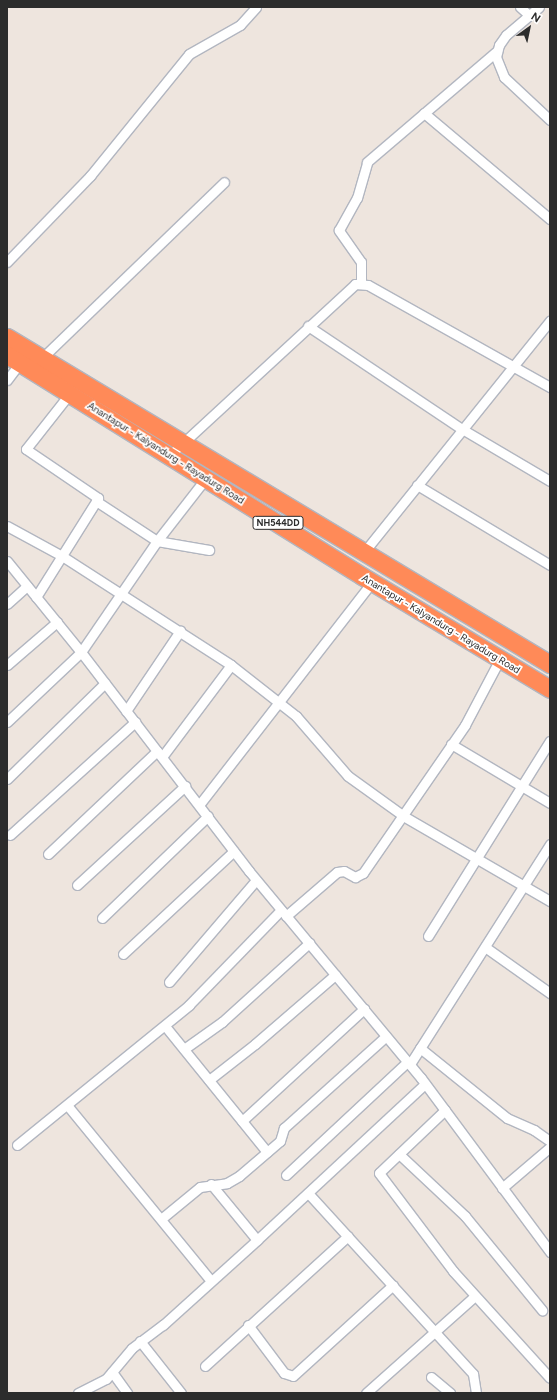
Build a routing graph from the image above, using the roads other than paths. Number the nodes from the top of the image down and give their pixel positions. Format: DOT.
graph roads {
  1 [pos="256,7"];
  2 [pos="520,7"];
  3 [pos="539,7"];
  4 [pos="530,15"];
  5 [pos="497,51"];
  6 [pos="424,113"];
  7 [pos="550,120"];
  8 [pos="224,182"];
  9 [pos="550,219"];
  10 [pos="7,262"];
  11 [pos="361,283"];
  12 [pos="550,321"];
  13 [pos="308,326"];
  14 [pos="7,337"];
  15 [pos="42,358"];
  16 [pos="13,359"];
  17 [pos="513,365"];
  18 [pos="7,380"];
  19 [pos="550,387"];
  20 [pos="70,393"];
  21 [pos="462,429"];
  22 [pos="182,442"];
  23 [pos="170,455"];
  24 [pos="206,478"];
  25 [pos="550,481"];
  26 [pos="417,485"];
  27 [pos="96,501"];
  28 [pos="7,526"];
  29 [pos="157,541"];
  30 [pos="209,550"];
  31 [pos="364,552"];
  32 [pos="62,556"];
  33 [pos="7,561"];
  34 [pos="550,565"];
  35 [pos="372,582"];
  36 [pos="27,586"];
  37 [pos="120,594"];
  38 [pos="36,597"];
  39 [pos="7,604"];
  40 [pos="57,622"];
  41 [pos="180,631"];
  42 [pos="81,652"];
  43 [pos="500,659"];
  44 [pos="550,664"];
  45 [pos="7,665"];
  46 [pos="230,665"];
  47 [pos="105,683"];
  48 [pos="550,689"];
  49 [pos="278,702"];
  50 [pos="126,711"];
  51 [pos="7,722"];
  52 [pos="135,722"];
  53 [pos="550,741"];
  54 [pos="451,744"];
  55 [pos="160,754"];
  56 [pos="7,778"];
  57 [pos="185,786"];
  58 [pos="521,786"];
  59 [pos="550,803"];
  60 [pos="199,806"];
  61 [pos="401,814"];
  62 [pos="208,816"];
  63 [pos="10,835"];
  64 [pos="550,844"];
  65 [pos="234,851"];
  66 [pos="48,854"];
  67 [pos="476,858"];
  68 [pos="256,880"];
  69 [pos="77,885"];
  70 [pos="524,885"];
  71 [pos="550,901"];
  72 [pos="284,913"];
  73 [pos="102,918"];
  74 [pos="428,936"];
  75 [pos="309,943"];
  76 [pos="485,947"];
  77 [pos="123,954"];
  78 [pos="335,974"];
  79 [pos="169,982"];
  80 [pos="550,993"];
  81 [pos="364,1009"];
  82 [pos="165,1026"];
  83 [pos="386,1036"];
  84 [pos="420,1048"];
  85 [pos="184,1049"];
  86 [pos="408,1063"];
  87 [pos="209,1080"];
  88 [pos="425,1084"];
  89 [pos="67,1105"];
  90 [pos="445,1110"];
  91 [pos="242,1121"];
  92 [pos="550,1141"];
  93 [pos="18,1145"];
  94 [pos="550,1147"];
  95 [pos="267,1152"];
  96 [pos="399,1154"];
  97 [pos="286,1175"];
  98 [pos="211,1184"];
  99 [pos="502,1188"];
  100 [pos="308,1193"];
  101 [pos="161,1220"];
  102 [pos="348,1236"];
  103 [pos="257,1240"];
  104 [pos="550,1252"];
  105 [pos="211,1281"];
  106 [pos="393,1285"];
  107 [pos="476,1296"];
  108 [pos="542,1310"];
  109 [pos="248,1325"];
  110 [pos="436,1333"];
  111 [pos="140,1341"];
  112 [pos="205,1366"];
  113 [pos="112,1372"];
  114 [pos="431,1377"];
  115 [pos="550,1378"];
  116 [pos="78,1393"];
  117 [pos="127,1393"];
  118 [pos="181,1393"];
  119 [pos="366,1393"];
  120 [pos="450,1393"];
  121 [pos="476,1393"];
  1 -- 10 [label="street"];
  2 -- 4 [label="street"];
  3 -- 4 [label="street"];
  4 -- 5 [label="street"];
  5 -- 6 [label="street"];
  5 -- 7 [label="street"];
  6 -- 9 [label="street"];
  6 -- 11 [label="street"];
  8 -- 15 [label="street"];
  11 -- 13 [label="street"];
  11 -- 17 [label="street"];
  12 -- 17 [label="street"];
  13 -- 21 [label="street"];
  13 -- 22 [label="street"];
  14 -- 15 [label="highway, Anantapur - Kalyandurg - Rayadurg Road / NH544DD"];
  15 -- 22 [label="highway, Anantapur - Kalyandurg - Rayadurg Road / NH544DD"];
  16 -- 18 [label="street"];
  16 -- 20 [label="highway, Anantapur - Kalyandurg - Rayadurg Road / NH544DD"];
  17 -- 19 [label="street"];
  17 -- 21 [label="street"];
  20 -- 23 [label="highway, Anantapur - Kalyandurg - Rayadurg Road / NH544DD"];
  20 -- 27 [label="street"];
  21 -- 25 [label="street"];
  21 -- 26 [label="street"];
  22 -- 23 [label="street"];
  22 -- 31 [label="highway, Anantapur - Kalyandurg - Rayadurg Road / NH544DD"];
  23 -- 24 [label="highway, Anantapur - Kalyandurg - Rayadurg Road / NH544DD"];
  24 -- 29 [label="street"];
  24 -- 35 [label="highway, Anantapur - Kalyandurg - Rayadurg Road / NH544DD"];
  26 -- 31 [label="street"];
  26 -- 34 [label="street"];
  27 -- 29 [label="street"];
  27 -- 32 [label="street"];
  28 -- 32 [label="street"];
  29 -- 30 [label="street"];
  29 -- 37 [label="street"];
  31 -- 44 [label="highway, Anantapur - Kalyandurg - Rayadurg Road / NH544DD"];
  32 -- 37 [label="street"];
  32 -- 38 [label="street"];
  33 -- 36 [label="street"];
  35 -- 43 [label="highway, Anantapur - Kalyandurg - Rayadurg Road / NH544DD"];
  35 -- 49 [label="street"];
  36 -- 38 [label="street"];
  36 -- 39 [label="street"];
  37 -- 41 [label="street"];
  37 -- 42 [label="street"];
  38 -- 40 [label="street"];
  40 -- 42 [label="street"];
  40 -- 45 [label="street"];
  41 -- 46 [label="street"];
  41 -- 50 [label="street"];
  42 -- 47 [label="street"];
  42 -- 51 [label="street"];
  43 -- 48 [label="highway, Anantapur - Kalyandurg - Rayadurg Road / NH544DD"];
  43 -- 54 [label="street"];
  46 -- 49 [label="street"];
  46 -- 55 [label="street"];
  47 -- 50 [label="street"];
  47 -- 56 [label="street"];
  49 -- 60 [label="street"];
  49 -- 61 [label="street"];
  50 -- 52 [label="street"];
  52 -- 55 [label="street"];
  52 -- 63 [label="street"];
  53 -- 58 [label="street"];
  54 -- 58 [label="street"];
  54 -- 61 [label="street"];
  55 -- 57 [label="street"];
  55 -- 66 [label="street"];
  57 -- 60 [label="street"];
  57 -- 69 [label="street"];
  58 -- 59 [label="street"];
  58 -- 67 [label="street"];
  60 -- 62 [label="street"];
  61 -- 67 [label="street"];
  61 -- 72 [label="street"];
  62 -- 65 [label="street"];
  62 -- 73 [label="street"];
  64 -- 70 [label="street"];
  65 -- 68 [label="street"];
  65 -- 77 [label="street"];
  67 -- 70 [label="street"];
  67 -- 74 [label="street"];
  68 -- 72 [label="street"];
  68 -- 79 [label="street"];
  70 -- 71 [label="street"];
  70 -- 76 [label="street"];
  72 -- 75 [label="street"];
  72 -- 82 [label="street"];
  75 -- 78 [label="street"];
  75 -- 85 [label="street"];
  76 -- 80 [label="street"];
  76 -- 84 [label="street"];
  78 -- 81 [label="street"];
  78 -- 87 [label="street"];
  81 -- 83 [label="street"];
  81 -- 91 [label="street"];
  82 -- 85 [label="street"];
  82 -- 89 [label="street"];
  83 -- 86 [label="street"];
  83 -- 95 [label="street"];
  84 -- 86 [label="street"];
  84 -- 92 [label="street"];
  85 -- 87 [label="street"];
  86 -- 88 [label="street"];
  86 -- 97 [label="street"];
  87 -- 91 [label="street"];
  88 -- 90 [label="street"];
  88 -- 100 [label="street"];
  89 -- 93 [label="street"];
  89 -- 101 [label="street"];
  90 -- 96 [label="street"];
  90 -- 99 [label="street"];
  91 -- 95 [label="street"];
  94 -- 99 [label="street"];
  95 -- 98 [label="street"];
  96 -- 107 [label="street"];
  96 -- 108 [label="street"];
  98 -- 101 [label="street"];
  98 -- 103 [label="street"];
  99 -- 104 [label="street"];
  100 -- 102 [label="street"];
  100 -- 103 [label="street"];
  101 -- 105 [label="street"];
  102 -- 106 [label="street"];
  102 -- 109 [label="street"];
  103 -- 105 [label="street"];
  105 -- 111 [label="street"];
  106 -- 109 [label="street"];
  106 -- 110 [label="street"];
  107 -- 110 [label="street"];
  107 -- 115 [label="street"];
  109 -- 112 [label="street"];
  110 -- 119 [label="street"];
  110 -- 121 [label="street"];
  111 -- 113 [label="street"];
  111 -- 118 [label="street"];
  113 -- 116 [label="street"];
  113 -- 117 [label="street"];
  114 -- 120 [label="street"];
}
